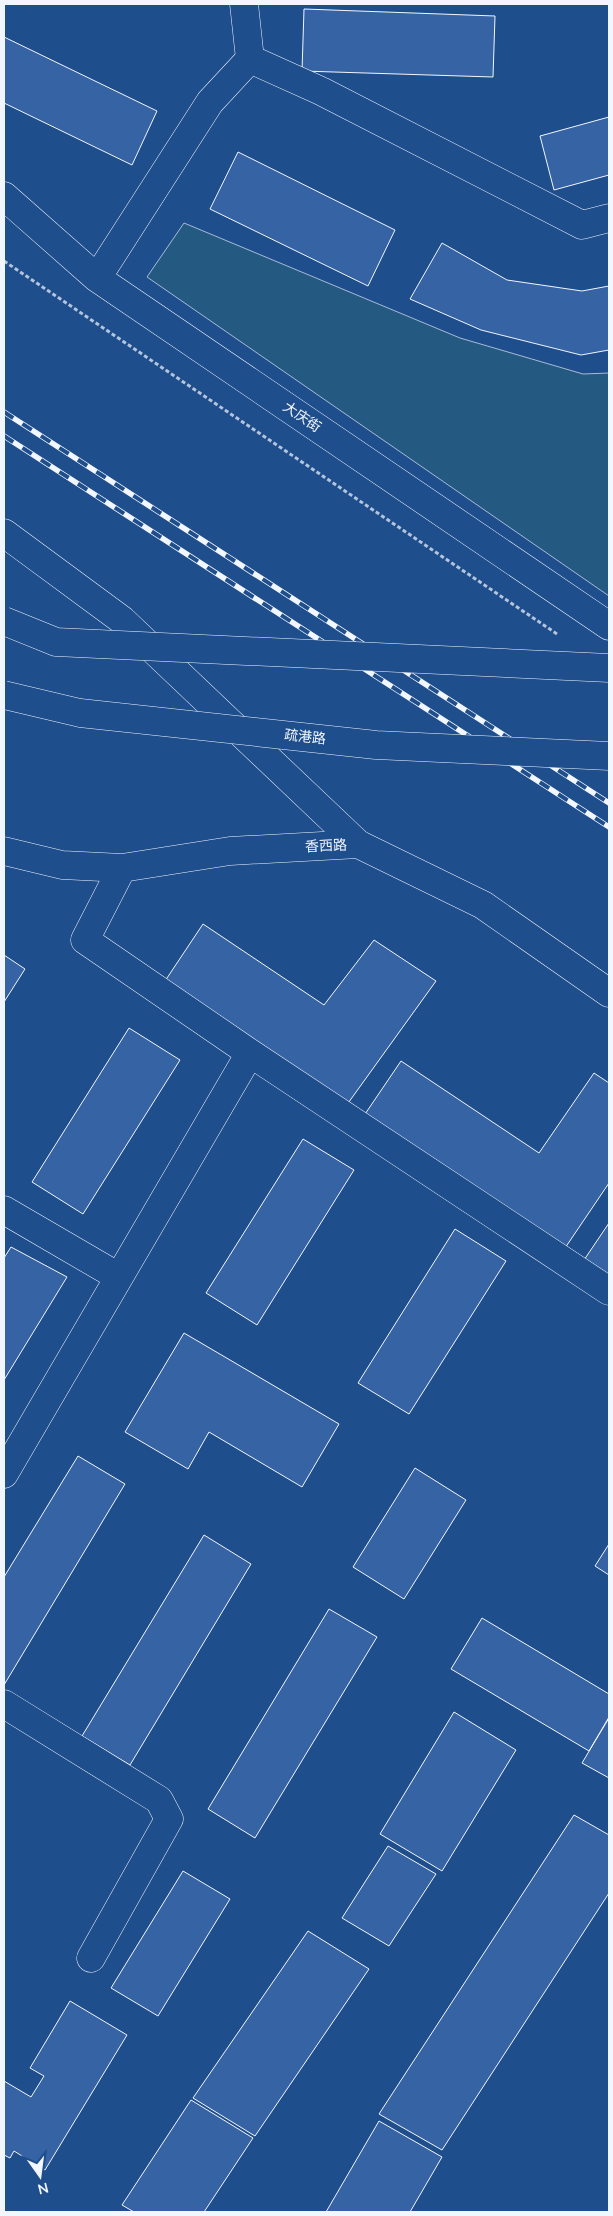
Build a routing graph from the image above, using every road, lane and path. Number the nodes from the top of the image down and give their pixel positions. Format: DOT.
graph roads {
  1 [pos="244,4"];
  2 [pos="250,59"];
  3 [pos="4,196"];
  4 [pos="609,218"];
  5 [pos="4,261"];
  6 [pos="97,278"];
  7 [pos="4,533"];
  8 [pos="4,622"];
  9 [pos="609,626"];
  10 [pos="560,636"];
  11 [pos="609,668"];
  12 [pos="4,694"];
  13 [pos="609,756"];
  14 [pos="358,844"];
  15 [pos="4,851"];
  16 [pos="122,868"];
  17 [pos="609,993"];
  18 [pos="250,1053"];
  19 [pos="4,1210"];
  20 [pos="118,1278"];
  21 [pos="609,1291"];
  22 [pos="4,1474"];
  23 [pos="4,1704"];
  24 [pos="91,1958"];
  1 -- 2 [label="main road"];
  2 -- 4 [label="main road"];
  2 -- 6 [label="main road"];
  3 -- 6 [label="main road, 大庆街"];
  5 -- 10 [label="path"];
  6 -- 9 [label="main road, 大庆街"];
  7 -- 14 [label="main road"];
  8 -- 11 [label="main road, bridge"];
  12 -- 13 [label="main road, 疏港路, bridge"];
  14 -- 16 [label="main road, 香西路"];
  14 -- 17 [label="main road, 香西路"];
  15 -- 16 [label="main road, 香西路"];
  16 -- 18 [label="main road"];
  18 -- 20 [label="main road"];
  18 -- 21 [label="main road"];
  19 -- 20 [label="main road"];
  20 -- 22 [label="main road"];
  23 -- 24 [label="main road"];
}
